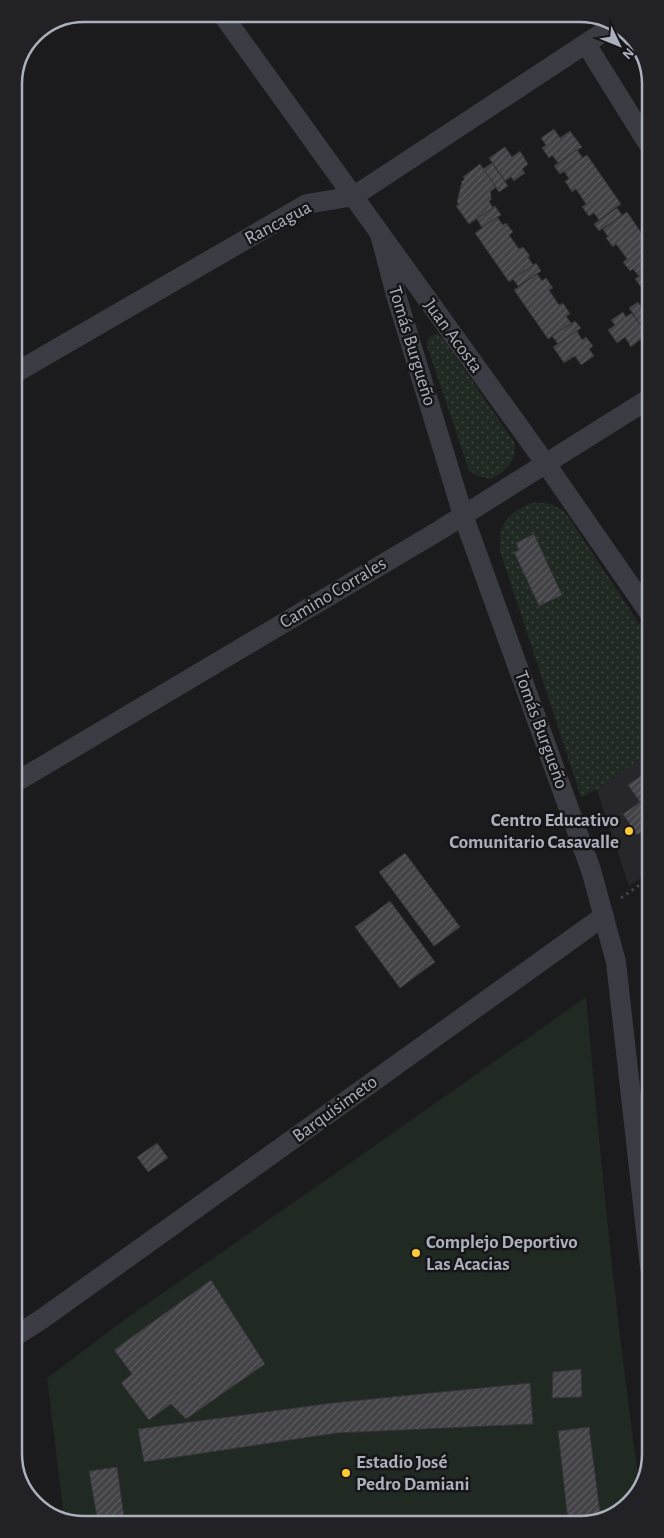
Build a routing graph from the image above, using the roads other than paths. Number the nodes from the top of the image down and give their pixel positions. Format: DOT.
graph roads {
  1 [pos="229,23"];
  2 [pos="608,29"];
  3 [pos="586,44"];
  4 [pos="642,134"];
  5 [pos="354,196"];
  6 [pos="380,234"];
  7 [pos="23,368"];
  8 [pos="642,403"];
  9 [pos="546,464"];
  10 [pos="463,515"];
  11 [pos="642,601"];
  12 [pos="22,778"];
  13 [pos="604,916"];
  14 [pos="642,1196"];
  15 [pos="22,1332"];
  1 -- 5 [label="street, Juan Acosta"];
  2 -- 3 [label="street, Rancagua"];
  3 -- 4 [label="street"];
  3 -- 5 [label="street, Rancagua"];
  5 -- 6 [label="street, Juan Acosta"];
  5 -- 7 [label="street, Rancagua"];
  6 -- 9 [label="street, Juan Acosta"];
  6 -- 10 [label="street, Tomás Burgueño"];
  8 -- 9 [label="street, Camino Corrales"];
  9 -- 10 [label="street, Camino Corrales"];
  9 -- 11 [label="street, Juan Acosta"];
  10 -- 12 [label="street, Camino Corrales"];
  10 -- 13 [label="street, Tomás Burgueño"];
  13 -- 14 [label="street, Tomás Burgueño"];
  13 -- 15 [label="street, Barquisimeto"];
}
